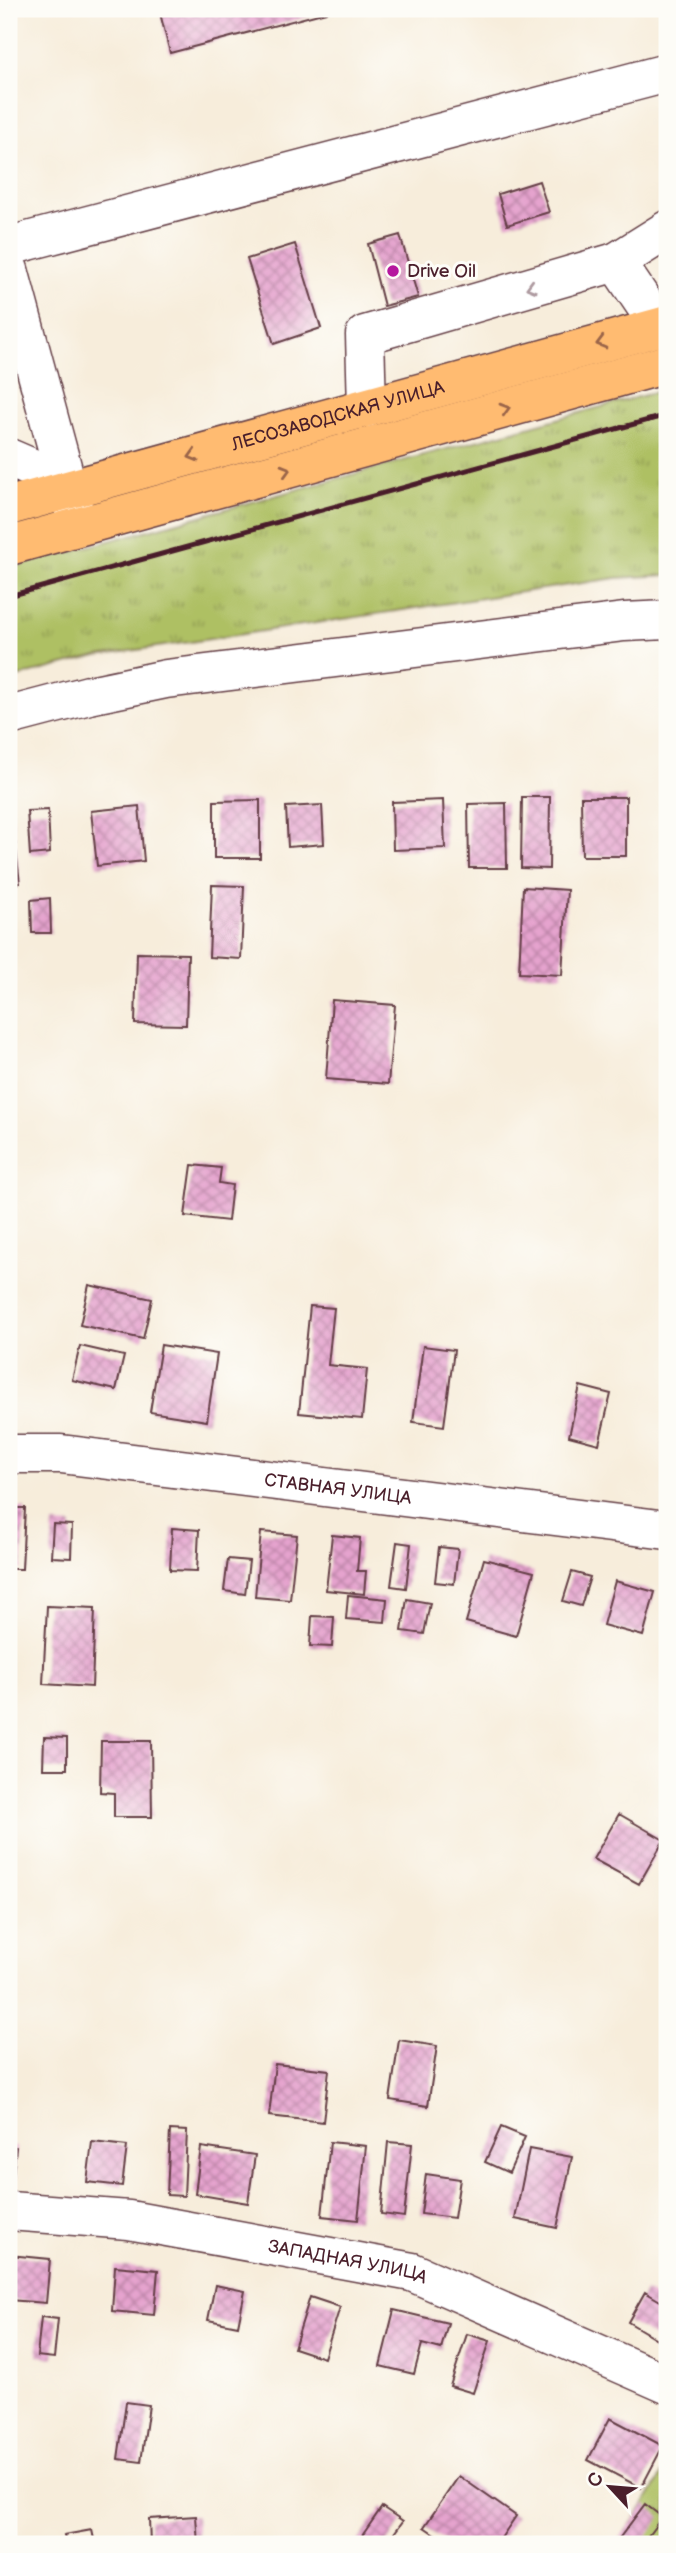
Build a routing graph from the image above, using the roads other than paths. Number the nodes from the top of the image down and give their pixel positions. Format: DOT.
graph roads {
  1 [pos="667,73"];
  2 [pos="667,230"];
  3 [pos="9,246"];
  4 [pos="616,262"];
  5 [pos="9,270"];
  6 [pos="664,326"];
  7 [pos="667,364"];
  8 [pos="367,408"];
  9 [pos="9,458"];
  10 [pos="68,487"];
  11 [pos="9,506"];
  12 [pos="79,527"];
  13 [pos="9,546"];
  14 [pos="667,620"];
  15 [pos="9,716"];
  16 [pos="9,1454"];
  17 [pos="667,1530"];
  18 [pos="9,2211"];
  19 [pos="667,2384"];
  1 -- 3 [label="street"];
  2 -- 4 [label="street"];
  4 -- 6 [label="street"];
  4 -- 8 [label="street, one-way"];
  5 -- 10 [label="street"];
  6 -- 8 [label="main road, ЛЕСОЗАВОДСКАЯ УЛИЦА, one-way"];
  12 -- 7 [label="main road, one-way"];
  8 -- 10 [label="main road, ЛЕСОЗАВОДСКАЯ УЛИЦА, one-way"];
  9 -- 10 [label="street"];
  10 -- 11 [label="main road, ЛЕСОЗАВОДСКАЯ УЛИЦА"];
  10 -- 12 [label="street"];
  12 -- 13 [label="main road"];
  14 -- 15 [label="street"];
  16 -- 17 [label="street, СТАВНАЯ УЛИЦА"];
  18 -- 19 [label="street, ЗАПАДНАЯ УЛИЦА"];
}
